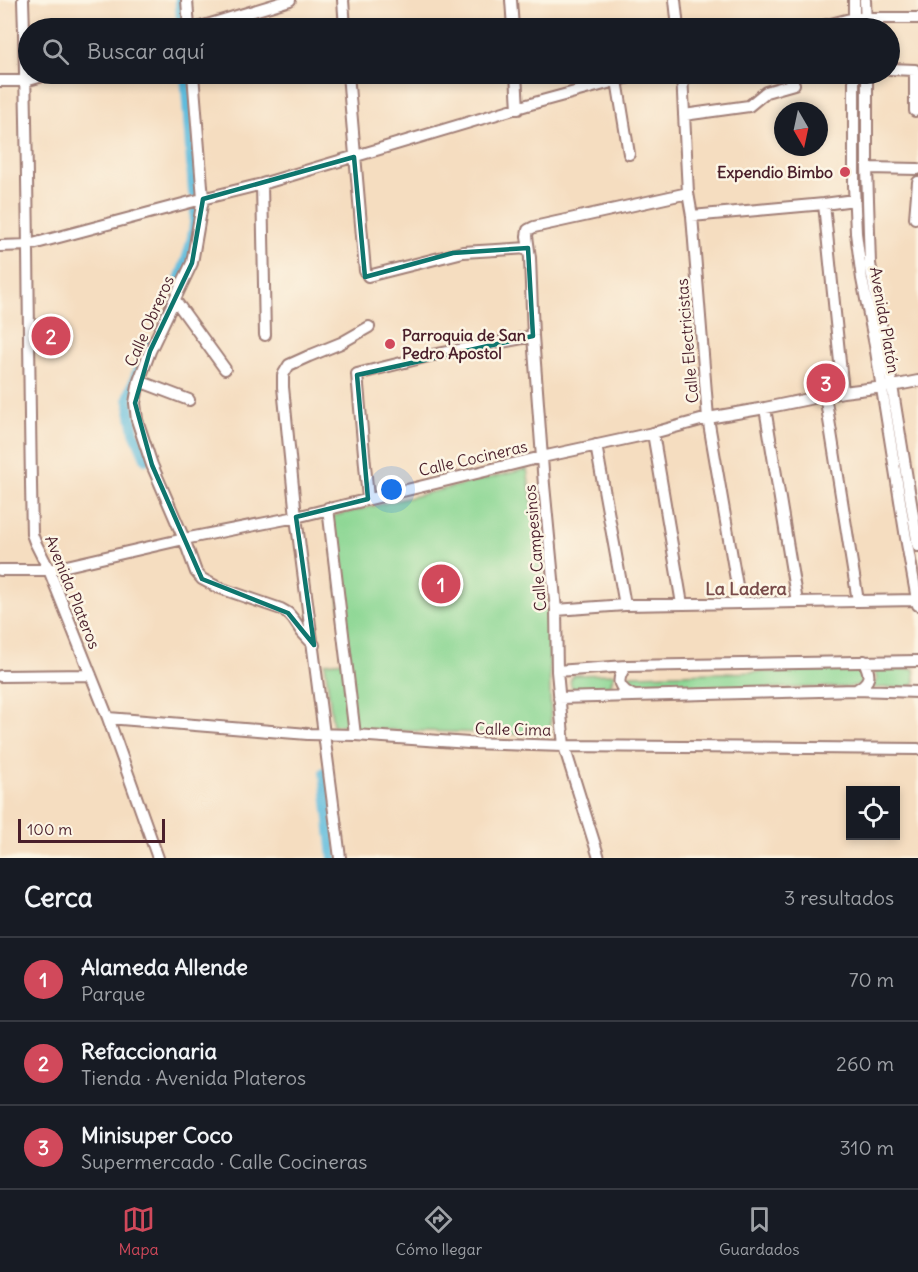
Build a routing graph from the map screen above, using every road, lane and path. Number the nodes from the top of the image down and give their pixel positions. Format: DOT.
graph roads {
  1 [pos="23,0"];
  2 [pos="187,0"];
  3 [pos="290,0"];
  4 [pos="343,0"];
  5 [pos="511,0"];
  6 [pos="675,0"];
  7 [pos="854,0"];
  8 [pos="865,0"];
  9 [pos="269,3"];
  10 [pos="24,18"];
  11 [pos="188,18"];
  12 [pos="226,18"];
  13 [pos="344,18"];
  14 [pos="512,18"];
  15 [pos="677,18"];
  16 [pos="859,18"];
  17 [pos="861,18"];
  18 [pos="918,18"];
  19 [pos="900,20"];
  20 [pos="900,69"];
  21 [pos="0,81"];
  22 [pos="18,81"];
  23 [pos="26,84"];
  24 [pos="194,84"];
  25 [pos="349,84"];
  26 [pos="517,84"];
  27 [pos="603,84"];
  28 [pos="618,84"];
  29 [pos="682,84"];
  30 [pos="794,84"];
  31 [pos="854,84"];
  32 [pos="867,84"];
  33 [pos="518,109"];
  34 [pos="915,111"];
  35 [pos="684,115"];
  36 [pos="629,154"];
  37 [pos="354,157"];
  38 [pos="867,168"];
  39 [pos="918,169"];
  40 [pos="918,182"];
  41 [pos="262,184"];
  42 [pos="688,193"];
  43 [pos="200,199"];
  44 [pos="854,200"];
  45 [pos="824,204"];
  46 [pos="692,216"];
  47 [pos="915,218"];
  48 [pos="29,245"];
  49 [pos="0,246"];
  50 [pos="528,248"];
  51 [pos="175,300"];
  52 [pos="369,327"];
  53 [pos="264,335"];
  54 [pos="533,336"];
  55 [pos="225,369"];
  56 [pos="139,381"];
  57 [pos="918,381"];
  58 [pos="887,387"];
  59 [pos="843,392"];
  60 [pos="825,395"];
  61 [pos="189,400"];
  62 [pos="765,408"];
  63 [pos="708,418"];
  64 [pos="653,433"];
  65 [pos="596,445"];
  66 [pos="542,457"];
  67 [pos="368,499"];
  68 [pos="328,508"];
  69 [pos="296,517"];
  70 [pos="184,539"];
  71 [pos="914,539"];
  72 [pos="0,570"];
  73 [pos="49,570"];
  74 [pos="917,600"];
  75 [pos="858,601"];
  76 [pos="797,602"];
  77 [pos="740,603"];
  78 [pos="682,604"];
  79 [pos="625,605"];
  80 [pos="918,605"];
  81 [pos="556,610"];
  82 [pos="314,645"];
  83 [pos="864,661"];
  84 [pos="918,661"];
  85 [pos="626,666"];
  86 [pos="557,671"];
  87 [pos="91,675"];
  88 [pos="0,676"];
  89 [pos="856,690"];
  90 [pos="918,692"];
  91 [pos="634,697"];
  92 [pos="559,698"];
  93 [pos="108,718"];
  94 [pos="323,734"];
  95 [pos="356,735"];
  96 [pos="564,746"];
  97 [pos="918,749"];
  98 [pos="158,858"];
  99 [pos="340,858"];
  100 [pos="599,858"];
  1 -- 10 [label="street, Avenida Plateros"];
  2 -- 11 [label="street"];
  3 -- 9 [label="street"];
  4 -- 13 [label="street"];
  5 -- 14 [label="street"];
  6 -- 15 [label="street"];
  7 -- 16 [label="street"];
  8 -- 17 [label="street"];
  9 -- 12 [label="street"];
  18 -- 19 [label="street"];
  20 -- 34 [label="street"];
  21 -- 22 [label="street"];
  23 -- 48 [label="street, Avenida Plateros"];
  24 -- 43 [label="street, Calle Obreros"];
  25 -- 37 [label="street"];
  26 -- 33 [label="street"];
  27 -- 33 [label="street"];
  28 -- 36 [label="street"];
  29 -- 35 [label="street, Calle Electricistas"];
  30 -- 35 [label="street"];
  31 -- 44 [label="street, Avenida Platón"];
  32 -- 38 [label="street, Avenida Platón"];
  33 -- 37 [label="street"];
  35 -- 42 [label="street, Calle Electricistas"];
  37 -- 41 [label="street"];
  37 -- 50 [label="street"];
  38 -- 39 [label="street"];
  38 -- 58 [label="street, Avenida Platón"];
  40 -- 47 [label="street"];
  41 -- 43 [label="street"];
  41 -- 53 [label="street"];
  42 -- 46 [label="street, Calle Electricistas"];
  42 -- 50 [label="street, Calle Campesinos"];
  43 -- 48 [label="street"];
  43 -- 51 [label="street, Calle Obreros"];
  44 -- 45 [label="street"];
  44 -- 58 [label="street, Avenida Platón"];
  45 -- 46 [label="street"];
  45 -- 59 [label="street"];
  46 -- 63 [label="street, Calle Electricistas"];
  48 -- 49 [label="street"];
  48 -- 73 [label="street, Avenida Plateros"];
  50 -- 54 [label="street, Calle Campesinos"];
  51 -- 55 [label="street"];
  51 -- 56 [label="street, Calle Obreros"];
  52 -- 69 [label="street"];
  54 -- 66 [label="street, Calle Campesinos"];
  54 -- 67 [label="street"];
  56 -- 61 [label="street"];
  56 -- 70 [label="street, Calle Obreros"];
  57 -- 58 [label="street, Calle Cocineras"];
  58 -- 59 [label="street, Calle Cocineras"];
  58 -- 71 [label="street, Avenida Platón"];
  59 -- 60 [label="street, Calle Cocineras"];
  60 -- 62 [label="street, Calle Cocineras"];
  60 -- 75 [label="street"];
  62 -- 63 [label="street, Calle Cocineras"];
  62 -- 76 [label="street"];
  63 -- 64 [label="street, Calle Cocineras"];
  63 -- 77 [label="street, Calle Electricistas"];
  64 -- 65 [label="street, Calle Cocineras"];
  64 -- 78 [label="street"];
  65 -- 66 [label="street, Calle Cocineras"];
  65 -- 79 [label="street"];
  66 -- 67 [label="street, Calle Cocineras"];
  66 -- 81 [label="street, Calle Campesinos"];
  67 -- 68 [label="street, Calle Cocineras"];
  68 -- 69 [label="street, Calle Cocineras"];
  68 -- 95 [label="street"];
  69 -- 70 [label="street, Calle Cocineras"];
  69 -- 82 [label="street"];
  70 -- 73 [label="street, Calle Cocineras"];
  70 -- 82 [label="street, Calle Obreros"];
  71 -- 74 [label="street, Avenida Platón"];
  72 -- 73 [label="street, Calle Cocineras"];
  73 -- 87 [label="street, Avenida Plateros"];
  74 -- 75 [label="street"];
  74 -- 80 [label="street, Avenida Platón"];
  75 -- 76 [label="street"];
  76 -- 77 [label="street"];
  77 -- 78 [label="street"];
  78 -- 79 [label="street"];
  79 -- 81 [label="street"];
  81 -- 86 [label="street, Calle Campesinos"];
  82 -- 94 [label="street"];
  83 -- 84 [label="street"];
  83 -- 85 [label="street"];
  83 -- 89 [label="street"];
  85 -- 86 [label="street"];
  85 -- 91 [label="street"];
  86 -- 92 [label="street, Calle Campesinos"];
  87 -- 88 [label="street"];
  87 -- 93 [label="street, Avenida Plateros"];
  89 -- 90 [label="street"];
  89 -- 91 [label="street"];
  91 -- 92 [label="street"];
  92 -- 96 [label="street, Calle Campesinos"];
  93 -- 94 [label="street, Calle Cima"];
  93 -- 98 [label="street, Avenida Plateros"];
  94 -- 95 [label="street, Calle Cima"];
  94 -- 99 [label="street"];
  95 -- 96 [label="street, Calle Cima"];
  96 -- 97 [label="street, Calle Cima"];
  96 -- 100 [label="street, Calle Campesinos"];
}
